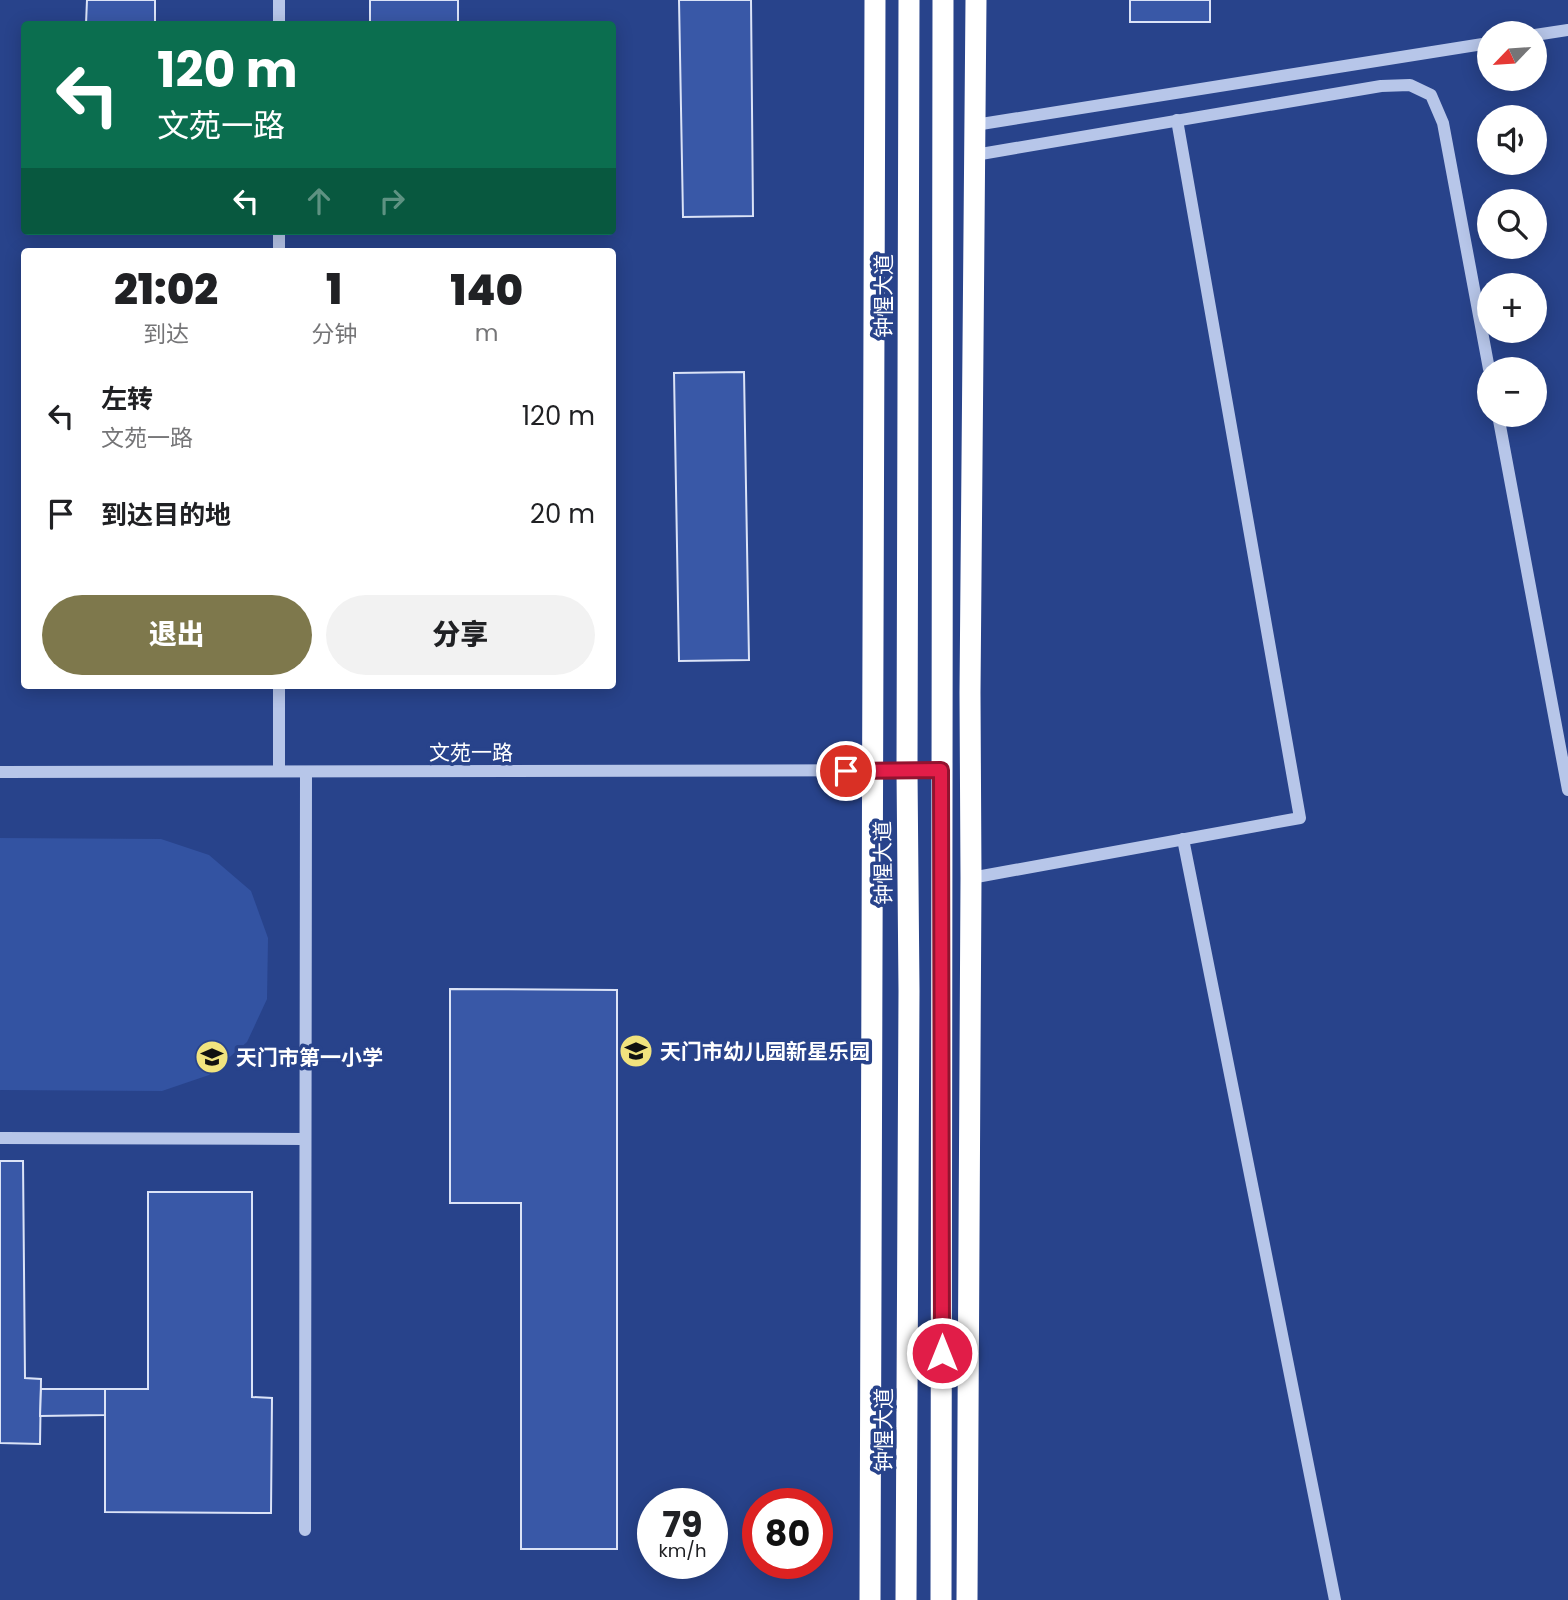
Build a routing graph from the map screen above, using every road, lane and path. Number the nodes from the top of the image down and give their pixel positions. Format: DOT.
graph roads {
  1 [pos="279,0"];
  2 [pos="875,0"];
  3 [pos="909,0"];
  4 [pos="943,0"];
  5 [pos="976,0"];
  6 [pos="279,21"];
  7 [pos="1568,30"];
  8 [pos="1547,33"];
  9 [pos="1477,45"];
  10 [pos="1177,120"];
  11 [pos="975,125"];
  12 [pos="975,155"];
  13 [pos="1487,357"];
  14 [pos="1500,427"];
  15 [pos="279,689"];
  16 [pos="941,770"];
  17 [pos="279,771"];
  18 [pos="873,771"];
  19 [pos="907,771"];
  20 [pos="0,772"];
  21 [pos="306,772"];
  22 [pos="1568,790"];
  23 [pos="1183,839"];
  24 [pos="971,878"];
  25 [pos="0,1138"];
  26 [pos="305,1139"];
  27 [pos="305,1530"];
  28 [pos="870,1600"];
  29 [pos="906,1600"];
  30 [pos="941,1600"];
  31 [pos="967,1600"];
  32 [pos="1335,1600"];
  1 -- 6 [label="street"];
  2 -- 18 [label="highway"];
  3 -- 19 [label="highway, 钟惺大道"];
  4 -- 16 [label="highway"];
  5 -- 11 [label="highway"];
  7 -- 8 [label="street"];
  9 -- 11 [label="street"];
  10 -- 12 [label="street"];
  10 -- 13 [label="street"];
  10 -- 23 [label="street"];
  11 -- 12 [label="highway"];
  12 -- 24 [label="highway"];
  14 -- 22 [label="street"];
  15 -- 17 [label="street"];
  16 -- 19 [label="street, 文苑一路"];
  16 -- 30 [label="highway"];
  17 -- 20 [label="street, 文苑一路"];
  17 -- 21 [label="street, 文苑一路"];
  18 -- 19 [label="street, 文苑一路"];
  18 -- 21 [label="street, 文苑一路"];
  18 -- 28 [label="highway"];
  19 -- 29 [label="highway, 钟惺大道"];
  21 -- 26 [label="street"];
  23 -- 24 [label="street"];
  23 -- 32 [label="street"];
  24 -- 31 [label="highway"];
  25 -- 26 [label="street"];
  26 -- 27 [label="street"];
}
